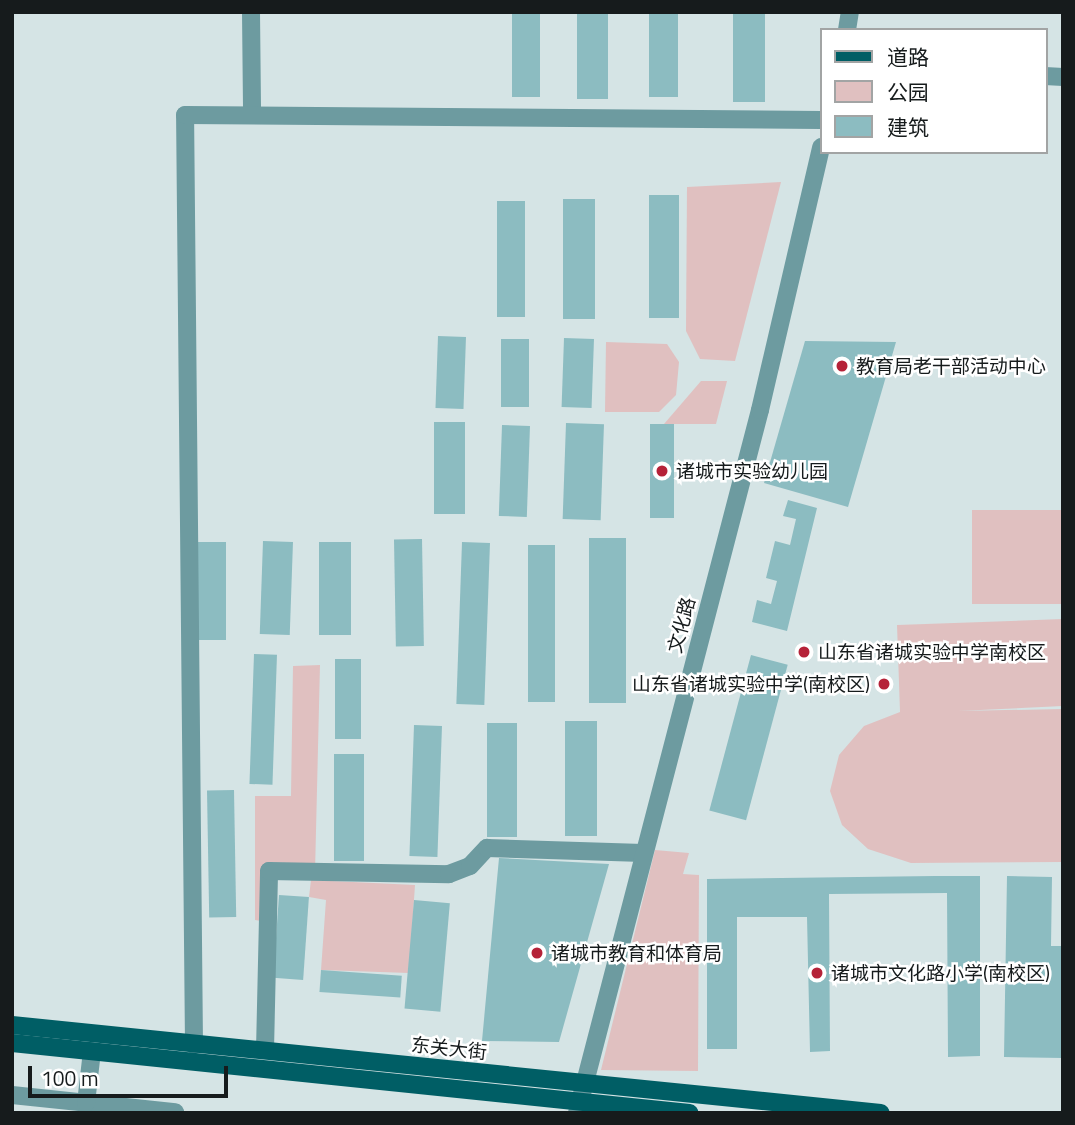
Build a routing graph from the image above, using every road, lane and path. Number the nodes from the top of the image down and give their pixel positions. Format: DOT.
graph roads {
  1 [pos="251,12"];
  2 [pos="253,114"];
  3 [pos="820,120"];
  4 [pos="820,151"];
  5 [pos="643,853"];
  6 [pos="12,1025"];
  7 [pos="12,1043"];
  8 [pos="194,1045"];
  9 [pos="92,1051"];
  10 [pos="265,1051"];
  11 [pos="585,1082"];
  12 [pos="12,1096"];
  13 [pos="86,1103"];
  14 [pos="578,1107"];
  15 [pos="175,1112"];
  16 [pos="690,1113"];
  17 [pos="881,1113"];
  1 -- 2 [label="street"];
  2 -- 3 [label="street"];
  2 -- 8 [label="street"];
  4 -- 5 [label="street, 文化路"];
  5 -- 10 [label="street"];
  5 -- 11 [label="street, 文化路"];
  6 -- 8 [label="main road, 东关大街"];
  7 -- 9 [label="main road, 东关大街"];
  8 -- 10 [label="main road, 东关大街"];
  9 -- 13 [label="street"];
  9 -- 14 [label="main road, 东关大街"];
  10 -- 11 [label="main road, 东关大街"];
  11 -- 14 [label="street, 文化路"];
  11 -- 17 [label="main road, 东关大街"];
  12 -- 13 [label="street"];
  13 -- 15 [label="street"];
  14 -- 16 [label="main road, 东关大街"];
}
